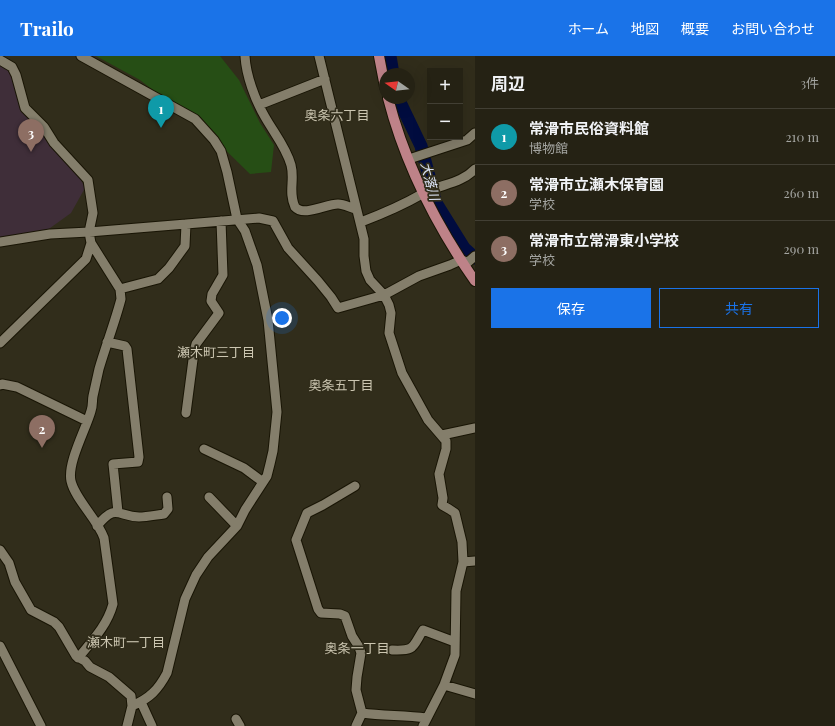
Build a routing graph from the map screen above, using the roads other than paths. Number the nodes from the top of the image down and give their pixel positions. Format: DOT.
graph roads {
  1 [pos="81,56"];
  2 [pos="245,56"];
  3 [pos="320,56"];
  4 [pos="379,56"];
  5 [pos="0,60"];
  6 [pos="381,68"];
  7 [pos="325,79"];
  8 [pos="390,104"];
  9 [pos="259,105"];
  10 [pos="475,133"];
  11 [pos="413,158"];
  12 [pos="475,169"];
  13 [pos="430,191"];
  14 [pos="356,209"];
  15 [pos="237,219"];
  16 [pos="221,221"];
  17 [pos="361,222"];
  18 [pos="186,224"];
  19 [pos="89,232"];
  20 [pos="0,242"];
  21 [pos="91,243"];
  22 [pos="473,258"];
  23 [pos="461,260"];
  24 [pos="475,281"];
  25 [pos="120,289"];
  26 [pos="384,295"];
  27 [pos="107,342"];
  28 [pos="0,343"];
  29 [pos="0,385"];
  30 [pos="186,413"];
  31 [pos="87,421"];
  32 [pos="475,428"];
  33 [pos="442,436"];
  34 [pos="204,449"];
  35 [pos="263,482"];
  36 [pos="355,486"];
  37 [pos="168,497"];
  38 [pos="209,497"];
  39 [pos="118,512"];
  40 [pos="97,526"];
  41 [pos="236,526"];
  42 [pos="0,550"];
  43 [pos="475,560"];
  44 [pos="463,562"];
  45 [pos="455,642"];
  46 [pos="0,646"];
  47 [pos="392,650"];
  48 [pos="78,658"];
  49 [pos="444,685"];
  50 [pos="475,694"];
  51 [pos="141,702"];
  52 [pos="132,706"];
  53 [pos="362,713"];
  54 [pos="425,722"];
  55 [pos="41,726"];
  56 [pos="127,726"];
  57 [pos="152,726"];
  58 [pos="356,726"];
  1 -- 15 [label="street"];
  2 -- 9 [label="street"];
  3 -- 7 [label="street"];
  4 -- 6 [label="main road"];
  5 -- 19 [label="street"];
  7 -- 9 [label="street"];
  7 -- 14 [label="street"];
  8 -- 11 [label="main road"];
  9 -- 14 [label="street"];
  10 -- 11 [label="street"];
  11 -- 13 [label="main road"];
  12 -- 13 [label="street"];
  13 -- 17 [label="street"];
  13 -- 23 [label="main road"];
  14 -- 17 [label="street"];
  15 -- 16 [label="street"];
  15 -- 26 [label="street"];
  15 -- 35 [label="street"];
  16 -- 18 [label="street"];
  16 -- 30 [label="street"];
  17 -- 26 [label="street"];
  18 -- 19 [label="street"];
  18 -- 25 [label="street"];
  19 -- 20 [label="street"];
  19 -- 21 [label="street"];
  21 -- 25 [label="street"];
  21 -- 28 [label="street"];
  22 -- 23 [label="street"];
  23 -- 24 [label="main road"];
  23 -- 26 [label="street"];
  25 -- 27 [label="street"];
  26 -- 33 [label="street"];
  27 -- 31 [label="street"];
  27 -- 39 [label="street"];
  29 -- 31 [label="street"];
  31 -- 40 [label="street"];
  32 -- 33 [label="street"];
  33 -- 44 [label="street"];
  34 -- 35 [label="street"];
  35 -- 41 [label="street"];
  36 -- 53 [label="street"];
  37 -- 39 [label="street"];
  38 -- 41 [label="street"];
  39 -- 40 [label="street"];
  40 -- 48 [label="street"];
  41 -- 51 [label="street"];
  42 -- 48 [label="street"];
  43 -- 44 [label="street"];
  44 -- 45 [label="street"];
  45 -- 47 [label="street"];
  45 -- 49 [label="street"];
  46 -- 55 [label="street"];
  48 -- 52 [label="street"];
  49 -- 50 [label="street"];
  49 -- 54 [label="street"];
  51 -- 52 [label="street"];
  51 -- 57 [label="street"];
  52 -- 56 [label="street"];
  53 -- 54 [label="street"];
  53 -- 58 [label="street"];
}
